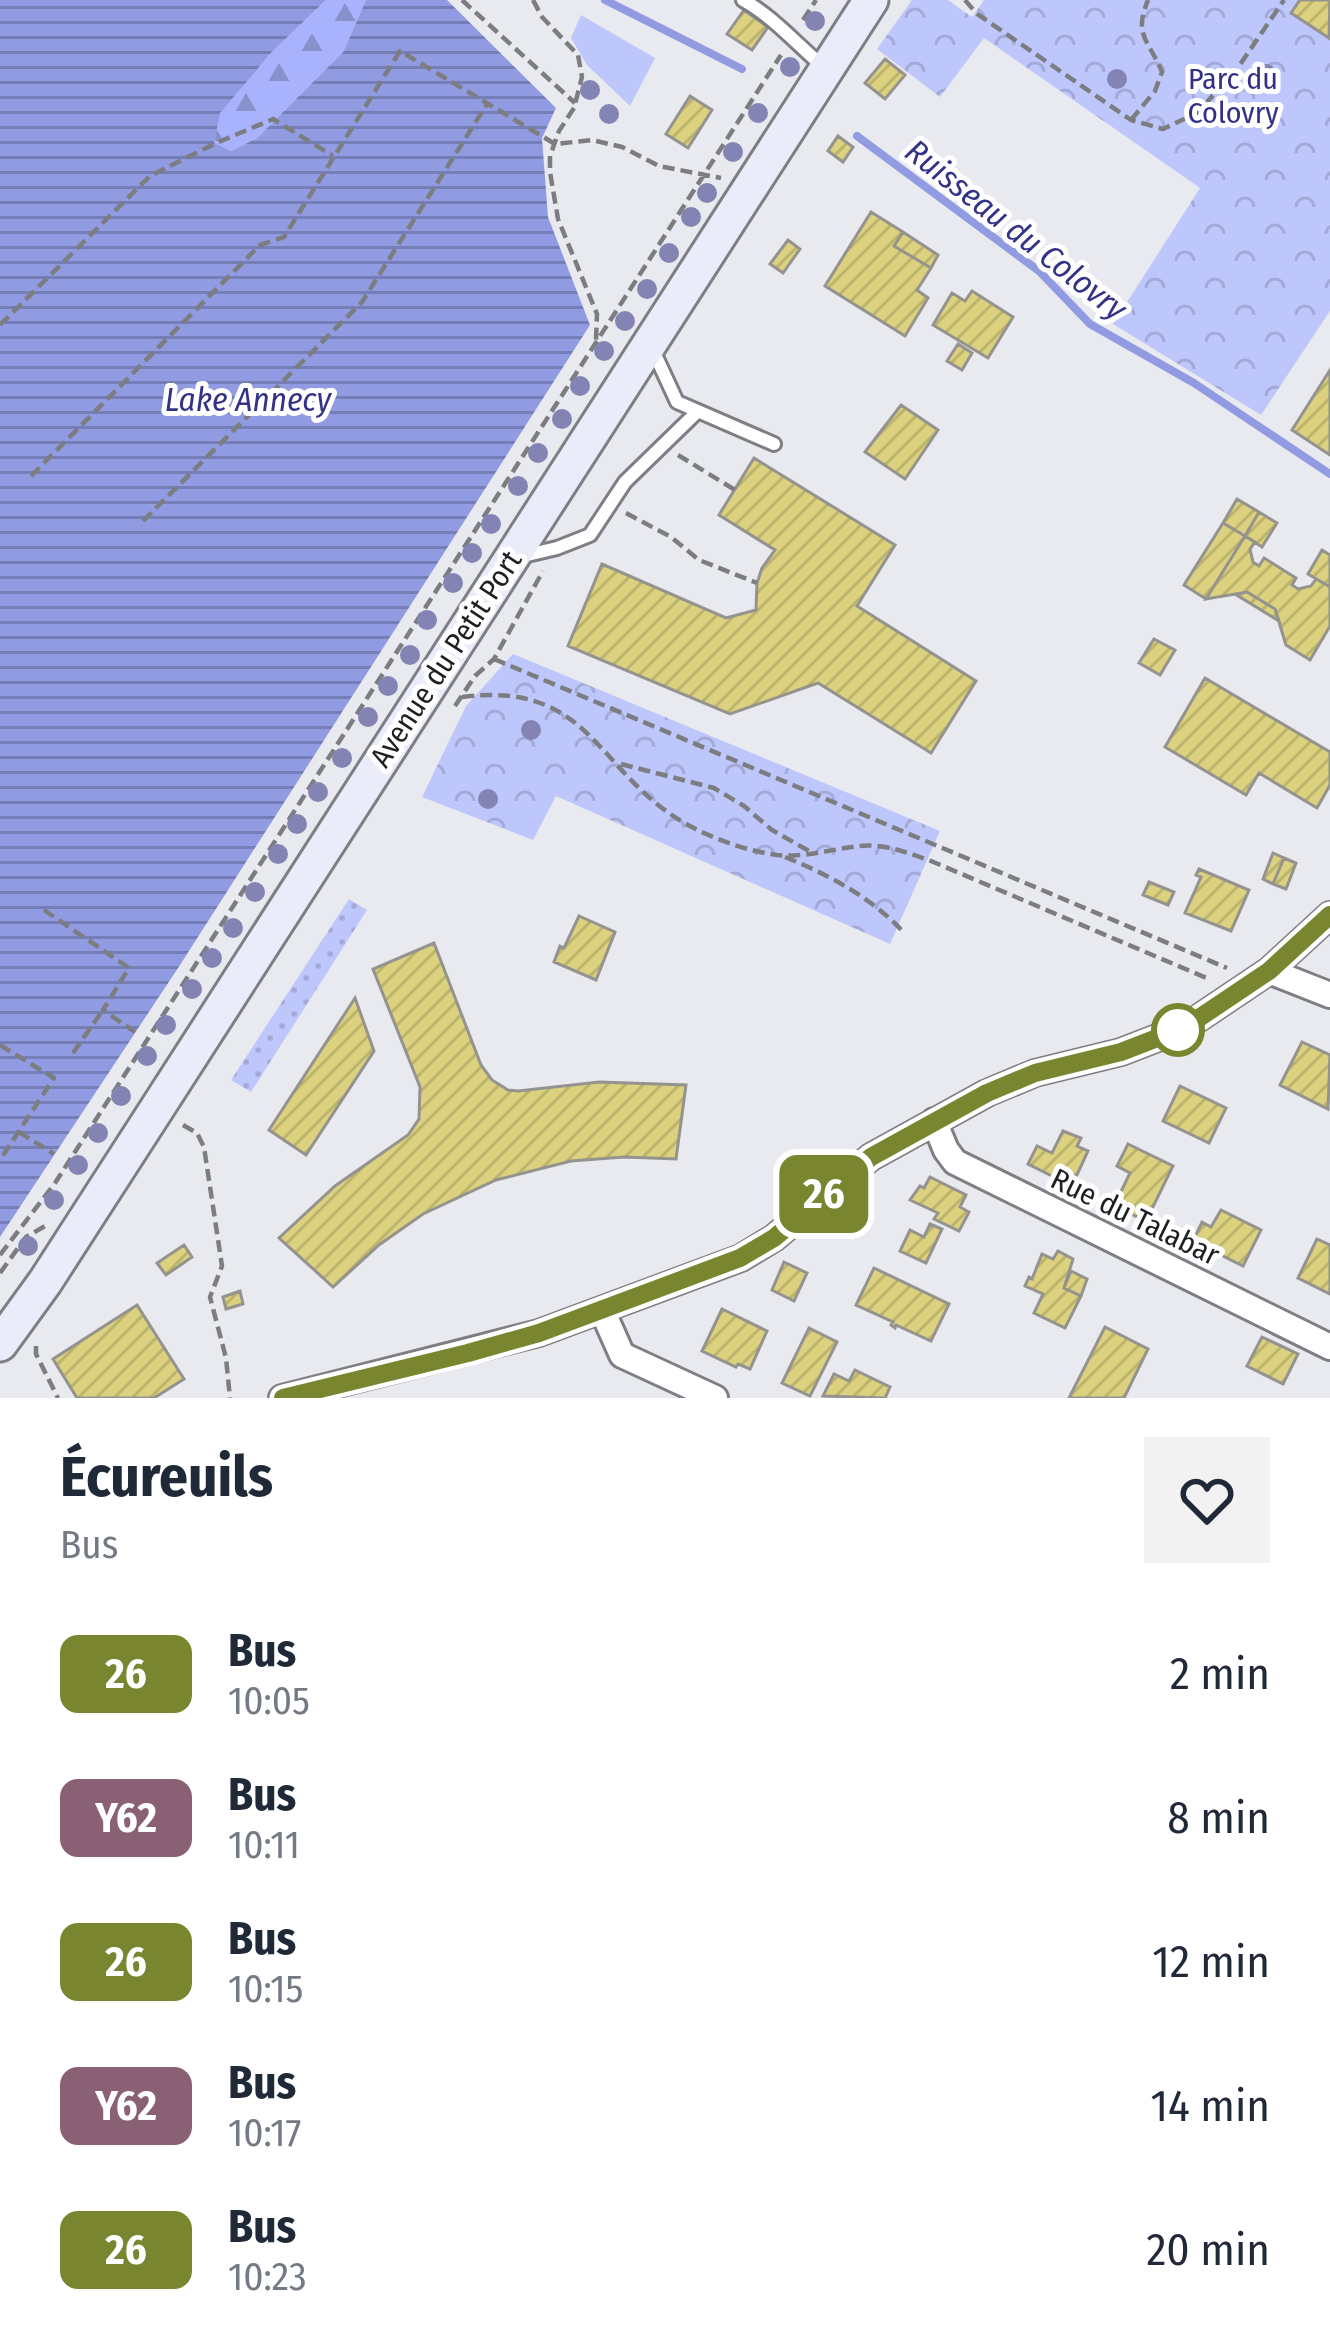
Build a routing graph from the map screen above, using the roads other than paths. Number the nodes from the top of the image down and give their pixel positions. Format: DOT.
graph roads {
  1 [pos="743,0"];
  2 [pos="871,0"];
  3 [pos="826,69"];
  4 [pos="650,342"];
  5 [pos="698,411"];
  6 [pos="774,444"];
  7 [pos="510,559"];
  8 [pos="1330,915"];
  9 [pos="1289,954"];
  10 [pos="1262,976"];
  11 [pos="1330,992"];
  12 [pos="934,1121"];
  13 [pos="602,1310"];
  14 [pos="13,1334"];
  15 [pos="1330,1347"];
  16 [pos="282,1398"];
  17 [pos="715,1398"];
  1 -- 3 [label="lane"];
  2 -- 3 [label="main road, Avenue du Petit Port"];
  3 -- 4 [label="main road, Avenue du Petit Port"];
  4 -- 5 [label="lane"];
  4 -- 7 [label="main road, Avenue du Petit Port"];
  5 -- 6 [label="lane"];
  5 -- 7 [label="lane"];
  7 -- 14 [label="main road, Avenue du Petit Port"];
  8 -- 9 [label="street"];
  9 -- 10 [label="street"];
  9 -- 11 [label="street"];
  10 -- 11 [label="street"];
  10 -- 12 [label="street"];
  12 -- 13 [label="street"];
  12 -- 15 [label="street, Rue du Talabar"];
  13 -- 16 [label="street"];
  13 -- 17 [label="street"];
}
